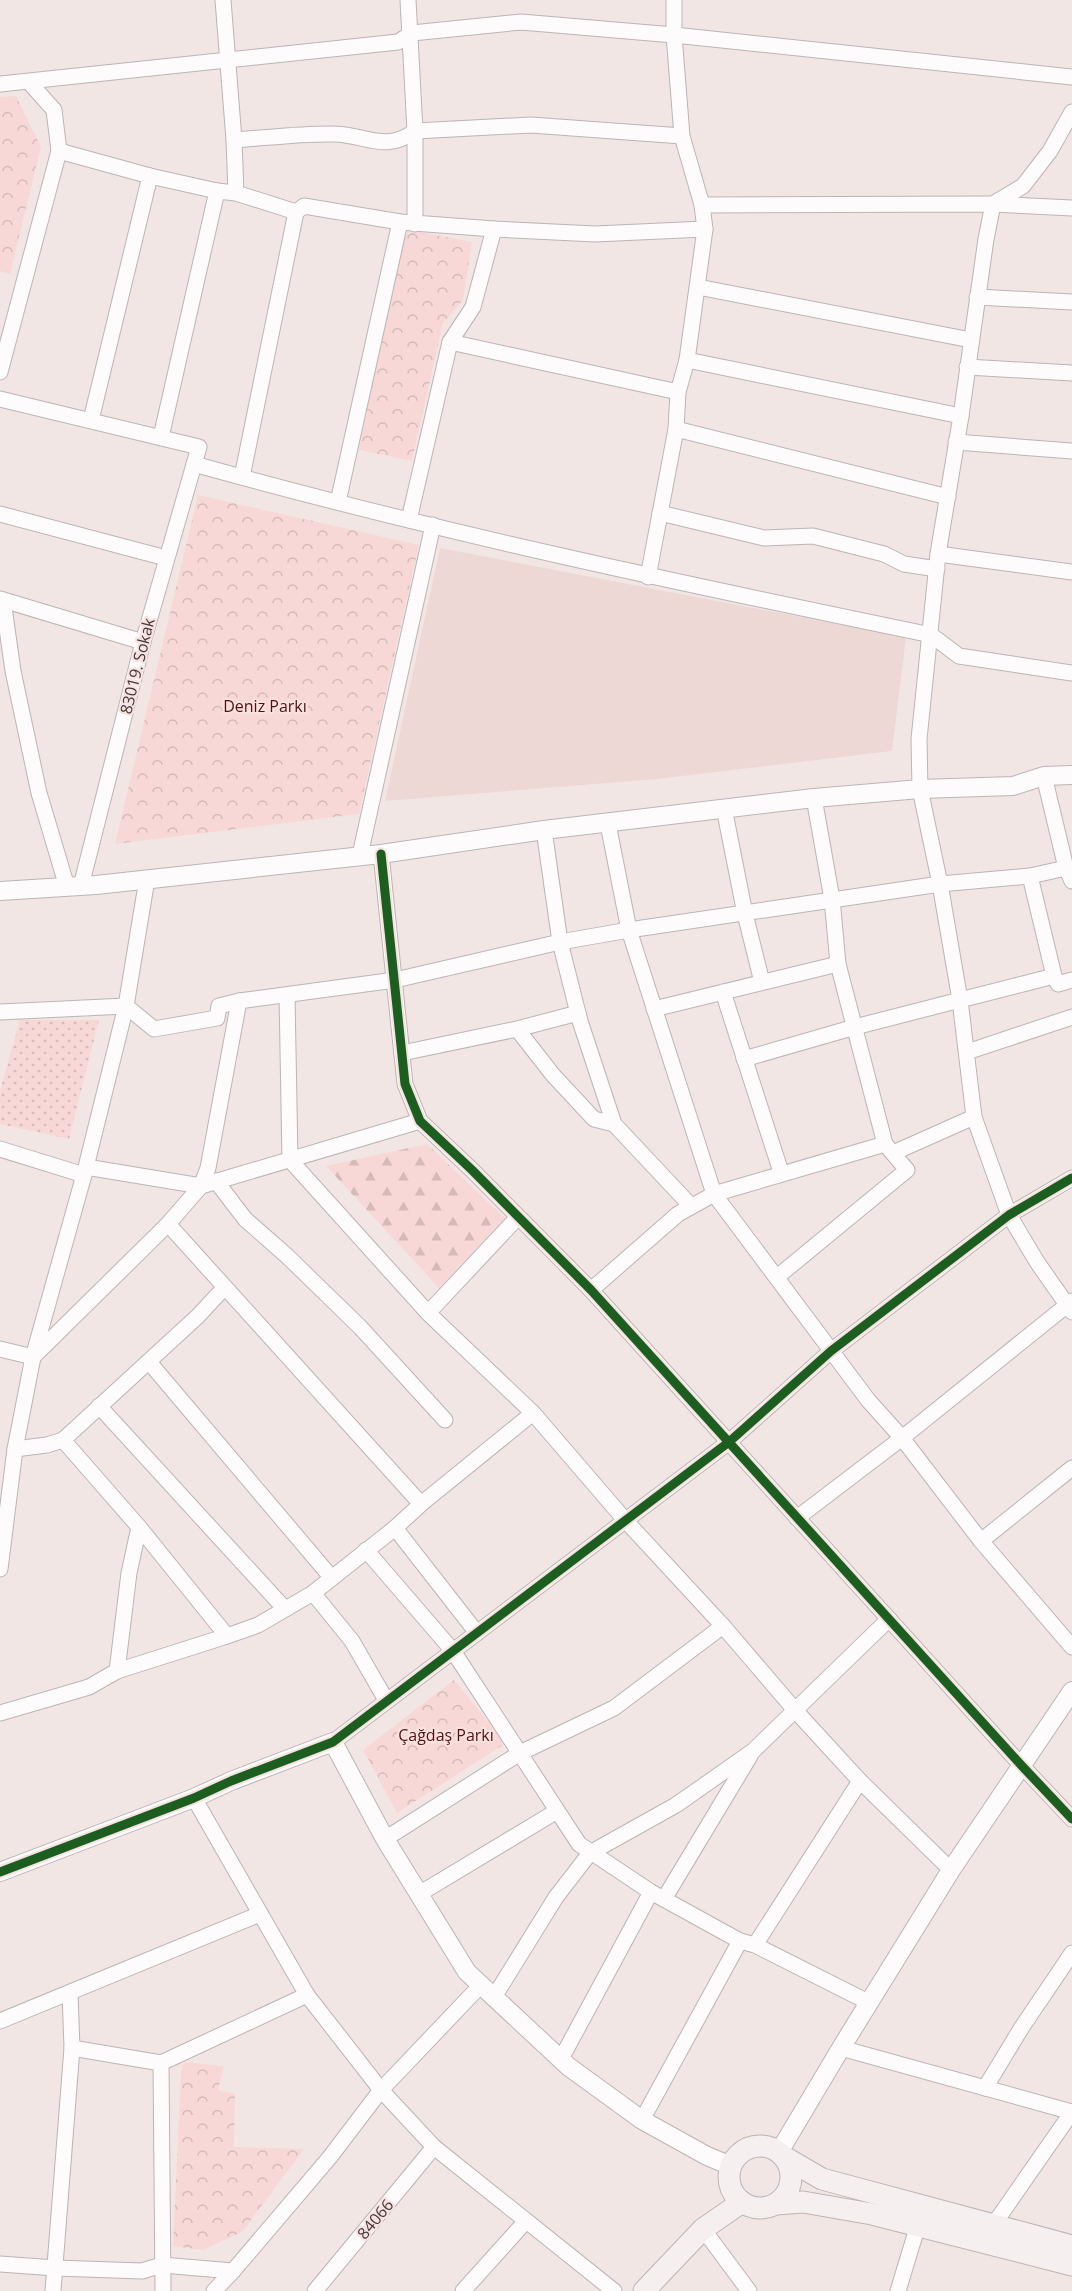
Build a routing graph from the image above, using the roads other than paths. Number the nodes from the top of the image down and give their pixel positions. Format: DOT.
graph roads {
  1 [pos="223,0"];
  2 [pos="408,0"];
  3 [pos="674,0"];
  4 [pos="411,33"];
  5 [pos="674,35"];
  6 [pos="228,61"];
  7 [pos="1072,77"];
  8 [pos="29,82"];
  9 [pos="0,84"];
  10 [pos="1072,112"];
  11 [pos="415,131"];
  12 [pos="682,136"];
  13 [pos="234,140"];
  14 [pos="58,151"];
  15 [pos="150,176"];
  16 [pos="217,191"];
  17 [pos="236,193"];
  18 [pos="993,204"];
  19 [pos="702,205"];
  20 [pos="1072,208"];
  21 [pos="296,212"];
  22 [pos="407,223"];
  23 [pos="494,229"];
  24 [pos="705,229"];
  25 [pos="698,287"];
  26 [pos="977,297"];
  27 [pos="1072,302"];
  28 [pos="970,340"];
  29 [pos="450,342"];
  30 [pos="687,360"];
  31 [pos="967,367"];
  32 [pos="0,372"];
  33 [pos="1072,373"];
  34 [pos="678,392"];
  35 [pos="0,399"];
  36 [pos="961,416"];
  37 [pos="91,420"];
  38 [pos="676,429"];
  39 [pos="161,437"];
  40 [pos="956,442"];
  41 [pos="1072,451"];
  42 [pos="194,464"];
  43 [pos="242,477"];
  44 [pos="948,497"];
  45 [pos="338,502"];
  46 [pos="660,513"];
  47 [pos="0,514"];
  48 [pos="409,520"];
  49 [pos="433,525"];
  50 [pos="166,558"];
  51 [pos="937,561"];
  52 [pos="1072,572"];
  53 [pos="648,577"];
  54 [pos="1,600"];
  55 [pos="931,635"];
  56 [pos="143,642"];
  57 [pos="6,672"];
  58 [pos="1072,673"];
  59 [pos="1072,775"];
  60 [pos="1044,776"];
  61 [pos="920,789"];
  62 [pos="814,798"];
  63 [pos="724,808"];
  64 [pos="608,824"];
  65 [pos="544,830"];
  66 [pos="381,854"];
  67 [pos="360,855"];
  68 [pos="1069,874"];
  69 [pos="1030,876"];
  70 [pos="147,879"];
  71 [pos="940,884"];
  72 [pos="74,887"];
  73 [pos="0,891"];
  74 [pos="832,899"];
  75 [pos="745,914"];
  76 [pos="629,930"];
  77 [pos="561,942"];
  78 [pos="838,964"];
  79 [pos="1054,976"];
  80 [pos="395,980"];
  81 [pos="1072,980"];
  82 [pos="762,982"];
  83 [pos="723,992"];
  84 [pos="287,995"];
  85 [pos="960,1000"];
  86 [pos="239,1001"];
  87 [pos="126,1006"];
  88 [pos="654,1009"];
  89 [pos="0,1012"];
  90 [pos="579,1013"];
  91 [pos="1072,1017"];
  92 [pos="855,1027"];
  93 [pos="517,1029"];
  94 [pos="967,1052"];
  95 [pos="402,1053"];
  96 [pos="744,1059"];
  97 [pos="975,1117"];
  98 [pos="420,1121"];
  99 [pos="614,1124"];
  100 [pos="889,1148"];
  101 [pos="0,1149"];
  102 [pos="290,1160"];
  103 [pos="85,1171"];
  104 [pos="781,1173"];
  105 [pos="1072,1178"];
  106 [pos="208,1184"];
  107 [pos="714,1194"];
  108 [pos="691,1206"];
  109 [pos="1009,1215"];
  110 [pos="518,1217"];
  111 [pos="168,1224"];
  112 [pos="777,1277"];
  113 [pos="224,1288"];
  114 [pos="591,1290"];
  115 [pos="1070,1306"];
  116 [pos="428,1313"];
  117 [pos="0,1349"];
  118 [pos="831,1351"];
  119 [pos="33,1357"];
  120 [pos="149,1362"];
  121 [pos="99,1406"];
  122 [pos="533,1413"];
  123 [pos="445,1420"];
  124 [pos="902,1438"];
  125 [pos="63,1440"];
  126 [pos="729,1442"];
  127 [pos="15,1449"];
  128 [pos="1072,1468"];
  129 [pos="421,1504"];
  130 [pos="797,1518"];
  131 [pos="625,1520"];
  132 [pos="139,1527"];
  133 [pos="395,1528"];
  134 [pos="981,1541"];
  135 [pos="366,1550"];
  136 [pos="0,1569"];
  137 [pos="331,1577"];
  138 [pos="313,1593"];
  139 [pos="285,1609"];
  140 [pos="889,1619"];
  141 [pos="723,1626"];
  142 [pos="477,1633"];
  143 [pos="226,1636"];
  144 [pos="1072,1647"];
  145 [pos="453,1651"];
  146 [pos="117,1671"];
  147 [pos="1072,1691"];
  148 [pos="386,1700"];
  149 [pos="794,1709"];
  150 [pos="0,1713"];
  151 [pos="333,1742"];
  152 [pos="753,1751"];
  153 [pos="520,1753"];
  154 [pos="1022,1766"];
  155 [pos="860,1781"];
  156 [pos="194,1798"];
  157 [pos="556,1811"];
  158 [pos="1072,1819"];
  159 [pos="385,1839"];
  160 [pos="590,1853"];
  161 [pos="951,1870"];
  162 [pos="0,1872"];
  163 [pos="419,1894"];
  164 [pos="658,1896"];
  165 [pos="260,1914"];
  166 [pos="748,1943"];
  167 [pos="1072,1953"];
  168 [pos="487,1991"];
  169 [pos="70,1993"];
  170 [pos="307,1995"];
  171 [pos="870,2003"];
  172 [pos="0,2021"];
  173 [pos="840,2048"];
  174 [pos="72,2049"];
  175 [pos="561,2059"];
  176 [pos="161,2063"];
  177 [pos="985,2088"];
  178 [pos="381,2090"];
  179 [pos="1072,2112"];
  180 [pos="642,2120"];
  181 [pos="434,2147"];
  182 [pos="782,2155"];
  183 [pos="731,2166"];
  184 [pos="742,2202"];
  185 [pos="776,2204"];
  186 [pos="526,2221"];
  187 [pos="994,2224"];
  188 [pos="918,2225"];
  189 [pos="704,2229"];
  190 [pos="1072,2246"];
  191 [pos="0,2264"];
  192 [pos="162,2265"];
  193 [pos="1072,2265"];
  194 [pos="55,2268"];
  195 [pos="233,2271"];
  196 [pos="53,2291"];
  197 [pos="163,2291"];
  198 [pos="214,2291"];
  199 [pos="315,2291"];
  200 [pos="463,2291"];
  201 [pos="614,2291"];
  202 [pos="644,2291"];
  203 [pos="749,2291"];
  204 [pos="898,2291"];
  1 -- 6 [label="street"];
  2 -- 4 [label="street"];
  3 -- 5 [label="street"];
  4 -- 5 [label="street"];
  4 -- 6 [label="street"];
  4 -- 11 [label="street"];
  5 -- 7 [label="street"];
  5 -- 12 [label="street"];
  6 -- 8 [label="street"];
  6 -- 13 [label="street"];
  8 -- 9 [label="street"];
  8 -- 14 [label="street"];
  10 -- 18 [label="street"];
  11 -- 12 [label="street"];
  11 -- 13 [label="street"];
  11 -- 22 [label="street"];
  12 -- 19 [label="street"];
  13 -- 17 [label="street"];
  14 -- 15 [label="street"];
  14 -- 32 [label="street"];
  15 -- 16 [label="street"];
  15 -- 37 [label="street"];
  16 -- 17 [label="street"];
  16 -- 39 [label="street"];
  17 -- 21 [label="street"];
  18 -- 19 [label="street"];
  18 -- 20 [label="street"];
  18 -- 26 [label="street"];
  19 -- 24 [label="street"];
  21 -- 22 [label="street"];
  21 -- 43 [label="street"];
  22 -- 23 [label="street"];
  22 -- 45 [label="street"];
  23 -- 24 [label="street"];
  23 -- 29 [label="street"];
  24 -- 25 [label="street"];
  25 -- 28 [label="street"];
  25 -- 30 [label="street"];
  26 -- 27 [label="street"];
  26 -- 28 [label="street"];
  28 -- 31 [label="street"];
  29 -- 34 [label="street"];
  29 -- 48 [label="street"];
  30 -- 34 [label="street"];
  30 -- 36 [label="street"];
  31 -- 33 [label="street"];
  31 -- 36 [label="street"];
  34 -- 38 [label="street"];
  35 -- 37 [label="street"];
  36 -- 40 [label="street"];
  37 -- 39 [label="street"];
  38 -- 44 [label="street"];
  38 -- 46 [label="street"];
  39 -- 42 [label="street, 83019. Sokak"];
  40 -- 41 [label="street"];
  40 -- 44 [label="street"];
  42 -- 43 [label="street"];
  42 -- 50 [label="street, 83019. Sokak"];
  43 -- 45 [label="street"];
  44 -- 51 [label="street"];
  45 -- 48 [label="street"];
  46 -- 51 [label="street"];
  46 -- 53 [label="street"];
  47 -- 50 [label="street"];
  48 -- 49 [label="street"];
  49 -- 53 [label="street"];
  49 -- 67 [label="street"];
  50 -- 56 [label="street, 83019. Sokak"];
  51 -- 52 [label="street"];
  51 -- 55 [label="street"];
  53 -- 55 [label="street"];
  54 -- 56 [label="street"];
  54 -- 57 [label="street"];
  55 -- 58 [label="street"];
  55 -- 61 [label="street"];
  56 -- 72 [label="street, 83019. Sokak"];
  57 -- 72 [label="street"];
  59 -- 60 [label="street"];
  60 -- 61 [label="street"];
  60 -- 68 [label="street"];
  61 -- 62 [label="street"];
  61 -- 71 [label="street"];
  62 -- 63 [label="street"];
  62 -- 74 [label="street"];
  63 -- 64 [label="street"];
  63 -- 75 [label="street"];
  64 -- 65 [label="street"];
  64 -- 76 [label="street"];
  65 -- 66 [label="street"];
  65 -- 77 [label="street"];
  66 -- 67 [label="street"];
  66 -- 80 [label="street"];
  67 -- 70 [label="street"];
  68 -- 69 [label="street"];
  69 -- 71 [label="street"];
  69 -- 79 [label="street"];
  70 -- 72 [label="street"];
  70 -- 87 [label="street"];
  71 -- 74 [label="street"];
  71 -- 85 [label="street"];
  72 -- 73 [label="street"];
  74 -- 75 [label="street"];
  74 -- 78 [label="street"];
  75 -- 76 [label="street"];
  75 -- 82 [label="street"];
  76 -- 77 [label="street"];
  76 -- 88 [label="street"];
  77 -- 80 [label="street"];
  77 -- 90 [label="street"];
  78 -- 82 [label="street"];
  78 -- 92 [label="street"];
  79 -- 81 [label="street"];
  79 -- 85 [label="street"];
  80 -- 84 [label="street"];
  80 -- 95 [label="street"];
  82 -- 83 [label="street"];
  83 -- 88 [label="street"];
  83 -- 96 [label="street"];
  84 -- 86 [label="street"];
  84 -- 102 [label="street"];
  85 -- 92 [label="street"];
  85 -- 94 [label="street"];
  86 -- 87 [label="street"];
  86 -- 106 [label="street"];
  87 -- 89 [label="street"];
  87 -- 103 [label="street"];
  88 -- 107 [label="street"];
  90 -- 93 [label="street"];
  90 -- 99 [label="street"];
  91 -- 94 [label="street"];
  92 -- 96 [label="street"];
  92 -- 100 [label="street"];
  93 -- 95 [label="street"];
  93 -- 99 [label="street"];
  94 -- 97 [label="street"];
  95 -- 98 [label="street"];
  96 -- 104 [label="street"];
  97 -- 100 [label="street"];
  97 -- 109 [label="street"];
  98 -- 102 [label="street"];
  98 -- 110 [label="street"];
  99 -- 108 [label="street"];
  100 -- 104 [label="street"];
  100 -- 112 [label="street"];
  101 -- 103 [label="street"];
  102 -- 106 [label="street"];
  102 -- 116 [label="street"];
  103 -- 106 [label="street"];
  103 -- 119 [label="street"];
  104 -- 107 [label="street"];
  105 -- 109 [label="street"];
  106 -- 111 [label="street"];
  106 -- 123 [label="street"];
  107 -- 108 [label="street"];
  107 -- 112 [label="street"];
  108 -- 114 [label="street"];
  109 -- 115 [label="street"];
  109 -- 118 [label="street"];
  110 -- 114 [label="street"];
  110 -- 116 [label="street"];
  111 -- 113 [label="street"];
  111 -- 119 [label="street"];
  112 -- 118 [label="street"];
  113 -- 120 [label="street"];
  113 -- 129 [label="street"];
  114 -- 126 [label="street"];
  115 -- 124 [label="street"];
  116 -- 122 [label="street"];
  117 -- 119 [label="street"];
  118 -- 124 [label="street"];
  118 -- 126 [label="street"];
  119 -- 127 [label="street"];
  120 -- 121 [label="street"];
  120 -- 137 [label="street"];
  121 -- 125 [label="street"];
  121 -- 139 [label="street"];
  122 -- 129 [label="street"];
  122 -- 131 [label="street"];
  124 -- 130 [label="street"];
  124 -- 134 [label="street"];
  125 -- 127 [label="street"];
  125 -- 132 [label="street"];
  126 -- 130 [label="street"];
  126 -- 131 [label="street"];
  127 -- 136 [label="street"];
  128 -- 134 [label="street"];
  129 -- 133 [label="street"];
  130 -- 140 [label="street"];
  131 -- 141 [label="street"];
  131 -- 142 [label="street"];
  132 -- 143 [label="street"];
  132 -- 146 [label="street"];
  133 -- 135 [label="street"];
  133 -- 142 [label="street"];
  134 -- 144 [label="street"];
  135 -- 137 [label="street"];
  135 -- 145 [label="street"];
  137 -- 138 [label="street"];
  138 -- 139 [label="street"];
  138 -- 148 [label="street"];
  139 -- 143 [label="street"];
  140 -- 149 [label="street"];
  140 -- 154 [label="street"];
  141 -- 149 [label="street"];
  141 -- 153 [label="street"];
  142 -- 145 [label="street"];
  143 -- 146 [label="street"];
  145 -- 148 [label="street"];
  145 -- 153 [label="street"];
  146 -- 150 [label="street"];
  147 -- 154 [label="street"];
  148 -- 151 [label="street"];
  149 -- 152 [label="street"];
  149 -- 155 [label="street"];
  151 -- 156 [label="street"];
  151 -- 159 [label="street"];
  152 -- 160 [label="street"];
  152 -- 164 [label="street"];
  153 -- 157 [label="street"];
  153 -- 159 [label="street"];
  154 -- 158 [label="street"];
  154 -- 161 [label="street"];
  155 -- 161 [label="street"];
  155 -- 166 [label="street"];
  156 -- 162 [label="street"];
  156 -- 165 [label="street"];
  157 -- 160 [label="street"];
  157 -- 163 [label="street"];
  159 -- 163 [label="street"];
  160 -- 164 [label="street"];
  160 -- 168 [label="street"];
  161 -- 171 [label="street"];
  163 -- 168 [label="street"];
  164 -- 166 [label="street"];
  164 -- 175 [label="street"];
  165 -- 169 [label="street"];
  165 -- 170 [label="street"];
  166 -- 171 [label="street"];
  166 -- 180 [label="street"];
  167 -- 177 [label="street"];
  168 -- 175 [label="street"];
  168 -- 178 [label="street"];
  169 -- 172 [label="street"];
  169 -- 174 [label="street"];
  170 -- 176 [label="street"];
  170 -- 178 [label="street"];
  171 -- 173 [label="street"];
  173 -- 177 [label="street"];
  173 -- 182 [label="street"];
  174 -- 176 [label="street"];
  174 -- 194 [label="street"];
  175 -- 180 [label="street"];
  176 -- 192 [label="street"];
  177 -- 179 [label="street"];
  178 -- 181 [label="street"];
  178 -- 195 [label="street"];
  179 -- 187 [label="street"];
  180 -- 183 [label="street"];
  181 -- 186 [label="street"];
  181 -- 199 [label="street, 84066"];
  182 -- 183 [label="main road"];
  182 -- 185 [label="main road"];
  182 -- 187 [label="main road"];
  183 -- 184 [label="main road"];
  184 -- 185 [label="main road"];
  184 -- 189 [label="main road"];
  185 -- 188 [label="main road"];
  186 -- 200 [label="street"];
  186 -- 201 [label="street"];
  187 -- 190 [label="main road"];
  188 -- 193 [label="main road"];
  188 -- 204 [label="street"];
  189 -- 202 [label="main road"];
  189 -- 203 [label="street"];
  191 -- 194 [label="street"];
  192 -- 194 [label="street"];
  192 -- 195 [label="street"];
  192 -- 197 [label="street"];
  194 -- 196 [label="street"];
  195 -- 198 [label="street"];
}
